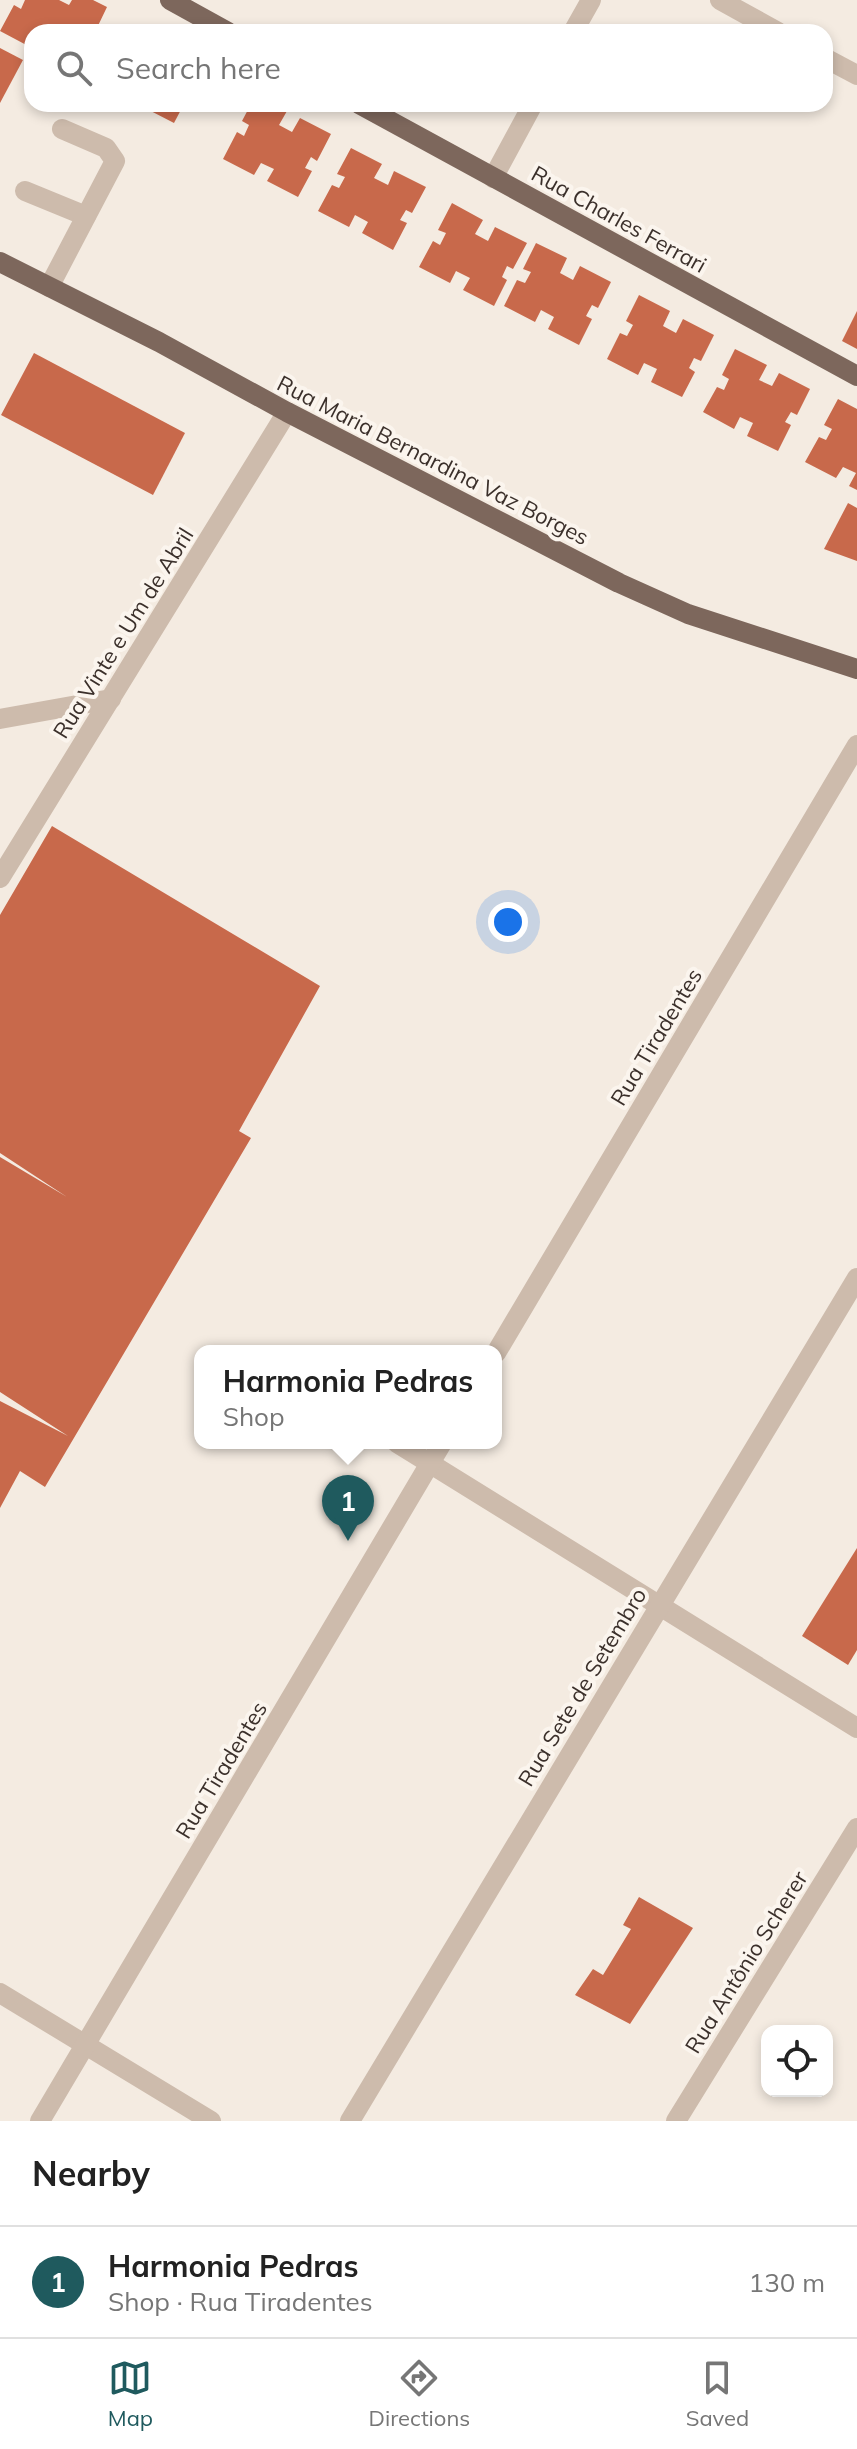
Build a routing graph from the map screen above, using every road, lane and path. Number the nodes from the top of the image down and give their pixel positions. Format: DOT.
graph roads {
  1 [pos="170,0"];
  2 [pos="591,0"];
  3 [pos="720,0"];
  4 [pos="214,24"];
  5 [pos="578,24"];
  6 [pos="764,24"];
  7 [pos="833,62"];
  8 [pos="857,75"];
  9 [pos="373,112"];
  10 [pos="529,112"];
  11 [pos="62,129"];
  12 [pos="493,178"];
  13 [pos="25,191"];
  14 [pos="86,216"];
  15 [pos="0,262"];
  16 [pos="49,287"];
  17 [pos="857,376"];
  18 [pos="287,412"];
  19 [pos="857,669"];
  20 [pos="111,699"];
  21 [pos="0,719"];
  22 [pos="857,745"];
  23 [pos="0,878"];
  24 [pos="857,1278"];
  25 [pos="501,1345"];
  26 [pos="407,1449"];
  27 [pos="438,1449"];
  28 [pos="430,1463"];
  29 [pos="660,1604"];
  30 [pos="857,1728"];
  31 [pos="857,1828"];
  32 [pos="0,1993"];
  33 [pos="86,2044"];
  34 [pos="40,2121"];
  35 [pos="211,2121"];
  36 [pos="350,2121"];
  37 [pos="676,2121"];
  1 -- 4 [label="main road"];
  2 -- 5 [label="street"];
  3 -- 6 [label="street"];
  7 -- 8 [label="street"];
  9 -- 12 [label="main road, Rua Charles Ferrari"];
  10 -- 12 [label="street"];
  11 -- 14 [label="street"];
  12 -- 17 [label="main road, Rua Charles Ferrari"];
  13 -- 14 [label="street"];
  14 -- 16 [label="street"];
  15 -- 16 [label="main road, Rua Maria Bernardina Vaz Borges"];
  16 -- 18 [label="main road, Rua Maria Bernardina Vaz Borges"];
  18 -- 19 [label="main road, Rua Maria Bernardina Vaz Borges"];
  18 -- 20 [label="street, Rua Vinte e Um de Abril"];
  20 -- 21 [label="street"];
  20 -- 23 [label="street, Rua Vinte e Um de Abril"];
  22 -- 25 [label="street, Rua Tiradentes"];
  24 -- 29 [label="street, Rua Sete de Setembro"];
  26 -- 28 [label="street"];
  27 -- 28 [label="street, Rua Tiradentes"];
  28 -- 29 [label="street"];
  28 -- 33 [label="street, Rua Tiradentes"];
  29 -- 30 [label="street"];
  29 -- 36 [label="street, Rua Sete de Setembro"];
  31 -- 37 [label="street, Rua Antônio Scherer"];
  32 -- 33 [label="street"];
  33 -- 34 [label="street, Rua Tiradentes"];
  33 -- 35 [label="street"];
}
